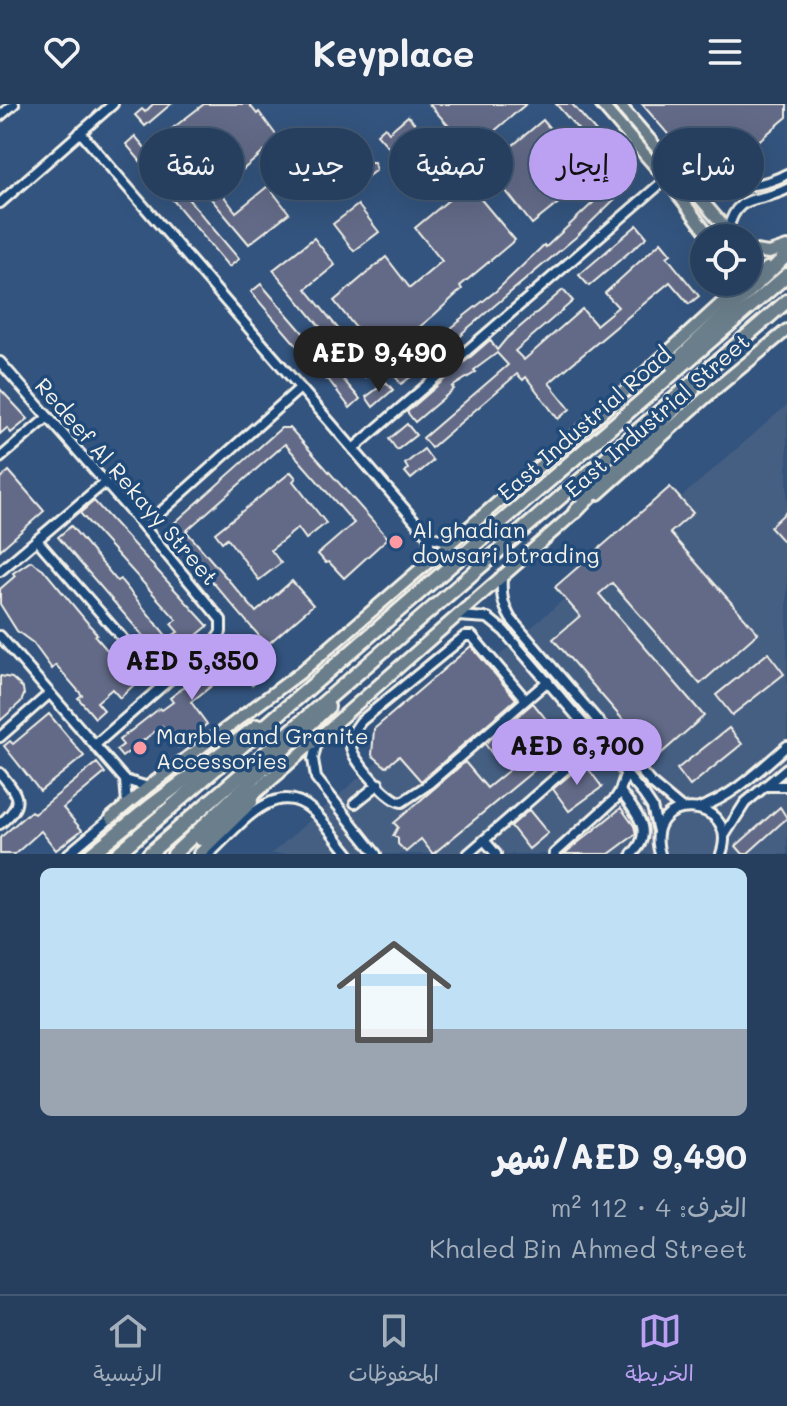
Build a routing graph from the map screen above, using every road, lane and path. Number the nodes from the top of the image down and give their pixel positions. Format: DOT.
graph roads {
  1 [pos="14,104"];
  2 [pos="113,104"];
  3 [pos="601,104"];
  4 [pos="619,104"];
  5 [pos="0,116"];
  6 [pos="80,132"];
  7 [pos="653,144"];
  8 [pos="653,164"];
  9 [pos="787,174"];
  10 [pos="764,183"];
  11 [pos="787,189"];
  12 [pos="653,190"];
  13 [pos="682,200"];
  14 [pos="701,200"];
  15 [pos="0,203"];
  16 [pos="700,224"];
  17 [pos="722,224"];
  18 [pos="731,224"];
  19 [pos="787,251"];
  20 [pos="762,252"];
  21 [pos="787,275"];
  22 [pos="726,296"];
  23 [pos="725,300"];
  24 [pos="787,301"];
  25 [pos="787,330"];
  26 [pos="0,362"];
  27 [pos="713,366"];
  28 [pos="300,388"];
  29 [pos="635,406"];
  30 [pos="48,417"];
  31 [pos="353,449"];
  32 [pos="0,458"];
  33 [pos="104,483"];
  34 [pos="575,512"];
  35 [pos="144,527"];
  36 [pos="428,536"];
  37 [pos="37,540"];
  38 [pos="452,542"];
  39 [pos="428,564"];
  40 [pos="0,571"];
  41 [pos="502,575"];
  42 [pos="457,616"];
  43 [pos="0,636"];
  44 [pos="350,680"];
  45 [pos="548,681"];
  46 [pos="163,685"];
  47 [pos="49,694"];
  48 [pos="295,698"];
  49 [pos="526,700"];
  50 [pos="318,736"];
  51 [pos="0,737"];
  52 [pos="95,745"];
  53 [pos="787,746"];
  54 [pos="608,751"];
  55 [pos="787,768"];
  56 [pos="198,769"];
  57 [pos="279,772"];
  58 [pos="626,772"];
  59 [pos="0,773"];
  60 [pos="162,776"];
  61 [pos="125,780"];
  62 [pos="379,784"];
  63 [pos="766,786"];
  64 [pos="787,786"];
  65 [pos="148,787"];
  66 [pos="620,791"];
  67 [pos="355,803"];
  68 [pos="127,804"];
  69 [pos="334,805"];
  70 [pos="681,808"];
  71 [pos="699,808"];
  72 [pos="111,818"];
  73 [pos="350,823"];
  74 [pos="0,824"];
  75 [pos="658,831"];
  76 [pos="724,836"];
  77 [pos="484,840"];
  78 [pos="657,843"];
  79 [pos="723,852"];
  80 [pos="68,854"];
  81 [pos="91,854"];
  82 [pos="117,854"];
  83 [pos="149,854"];
  84 [pos="174,854"];
  85 [pos="183,854"];
  86 [pos="199,854"];
  87 [pos="209,854"];
  88 [pos="349,854"];
  89 [pos="376,854"];
  90 [pos="468,854"];
  91 [pos="496,854"];
  92 [pos="554,854"];
  93 [pos="632,854"];
  94 [pos="652,854"];
  95 [pos="660,854"];
  1 -- 5 [label="street"];
  2 -- 6 [label="street"];
  3 -- 8 [label="main road"];
  4 -- 7 [label="main road"];
  6 -- 15 [label="street"];
  6 -- 28 [label="street"];
  9 -- 10 [label="street"];
  11 -- 18 [label="street"];
  12 -- 31 [label="street"];
  13 -- 16 [label="main road"];
  14 -- 17 [label="main road"];
  19 -- 20 [label="main road"];
  19 -- 23 [label="main road, East Industrial Street"];
  19 -- 29 [label="highway"];
  21 -- 29 [label="highway, East Industrial Road"];
  22 -- 23 [label="main road"];
  23 -- 38 [label="main road, East Industrial Street"];
  24 -- 27 [label="highway, East Industrial Road"];
  25 -- 34 [label="main road, East Industrial Street"];
  26 -- 30 [label="street, Redeef Al Rekayy Street"];
  27 -- 34 [label="highway"];
  27 -- 44 [label="highway, East Industrial Road"];
  28 -- 31 [label="street"];
  28 -- 35 [label="street"];
  29 -- 48 [label="highway, East Industrial Road"];
  30 -- 32 [label="street"];
  30 -- 33 [label="street, Redeef Al Rekayy Street"];
  31 -- 36 [label="street"];
  33 -- 35 [label="street, Redeef Al Rekayy Street"];
  33 -- 37 [label="street"];
  34 -- 41 [label="main road, East Industrial Street"];
  35 -- 46 [label="street, Redeef Al Rekayy Street"];
  36 -- 38 [label="street"];
  36 -- 39 [label="street"];
  37 -- 40 [label="street"];
  37 -- 46 [label="street"];
  38 -- 39 [label="main road, East Industrial Street"];
  39 -- 60 [label="main road, East Industrial Street"];
  41 -- 42 [label="main road, East Industrial Street"];
  41 -- 70 [label="street"];
  42 -- 45 [label="street"];
  42 -- 50 [label="main road, East Industrial Street"];
  43 -- 47 [label="street"];
  44 -- 83 [label="highway, East Industrial Road"];
  44 -- 84 [label="highway"];
  45 -- 49 [label="street"];
  45 -- 54 [label="street"];
  46 -- 52 [label="street"];
  47 -- 51 [label="street"];
  47 -- 52 [label="street"];
  48 -- 56 [label="highway"];
  48 -- 82 [label="highway, East Industrial Road"];
  49 -- 62 [label="street"];
  49 -- 62 [label="street"];
  50 -- 57 [label="main road, East Industrial Street"];
  50 -- 69 [label="street"];
  52 -- 61 [label="street"];
  53 -- 71 [label="street"];
  54 -- 58 [label="street"];
  54 -- 77 [label="street"];
  55 -- 63 [label="street"];
  56 -- 60 [label="main road"];
  56 -- 81 [label="highway"];
  57 -- 85 [label="highway"];
  57 -- 86 [label="main road, East Industrial Street"];
  58 -- 66 [label="street"];
  58 -- 75 [label="street"];
  59 -- 74 [label="street"];
  60 -- 65 [label="main road, East Industrial Street"];
  61 -- 65 [label="street"];
  61 -- 68 [label="street"];
  62 -- 67 [label="street"];
  63 -- 64 [label="street"];
  63 -- 76 [label="street"];
  65 -- 68 [label="main road, East Industrial Street"];
  66 -- 92 [label="street"];
  66 -- 93 [label="street"];
  67 -- 69 [label="street"];
  67 -- 73 [label="street"];
  68 -- 72 [label="main road, East Industrial Street"];
  69 -- 73 [label="street"];
  70 -- 71 [label="street"];
  70 -- 75 [label="street"];
  71 -- 76 [label="street"];
  72 -- 80 [label="street, East Industrial Street"];
  73 -- 89 [label="street"];
  75 -- 78 [label="street"];
  76 -- 79 [label="street"];
  77 -- 90 [label="street"];
  77 -- 91 [label="street"];
  78 -- 94 [label="street"];
  78 -- 95 [label="street"];
  87 -- 88 [label="street"];
}
